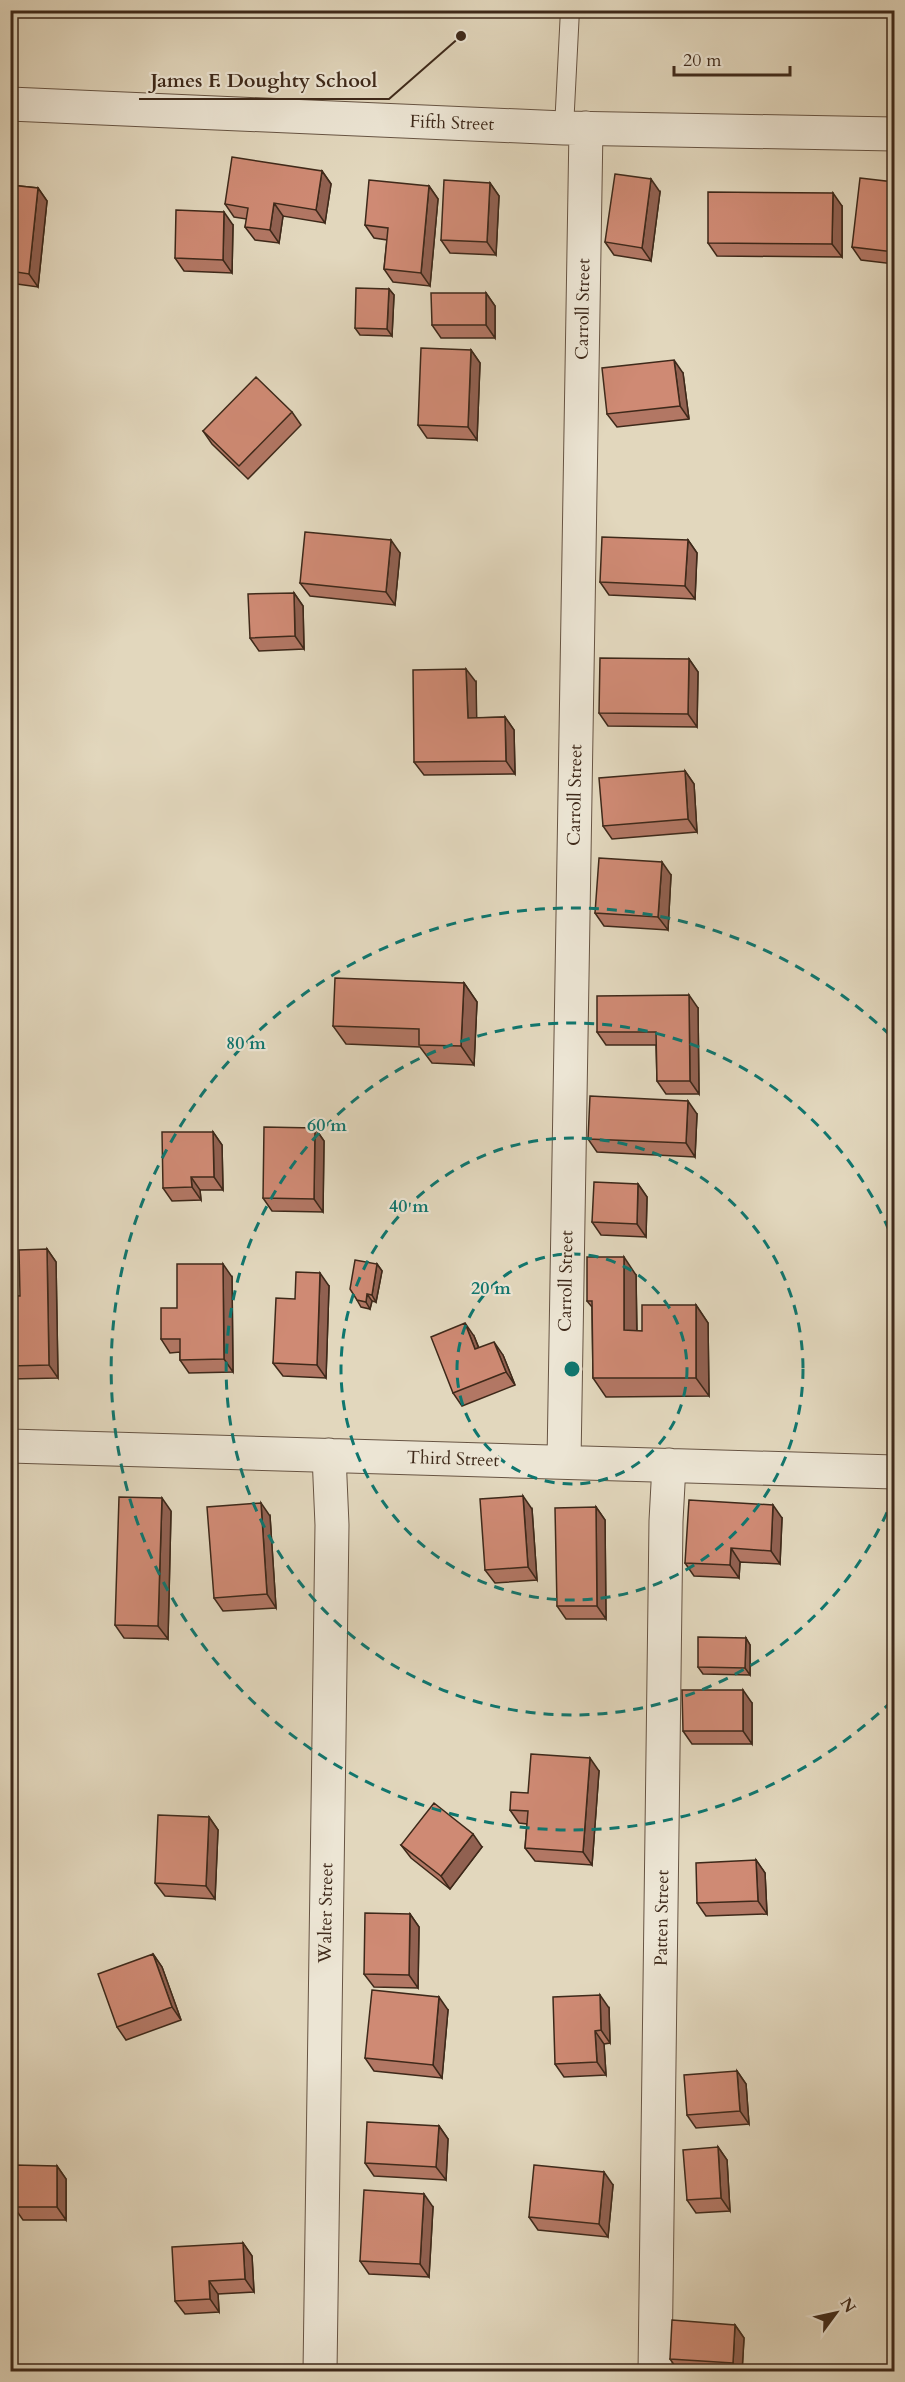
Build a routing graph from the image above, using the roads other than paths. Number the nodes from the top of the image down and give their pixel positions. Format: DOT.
graph roads {
  1 [pos="570,10"];
  2 [pos="10,105"];
  3 [pos="575,128"];
  4 [pos="894,134"];
  5 [pos="10,1446"];
  6 [pos="329,1455"];
  7 [pos="564,1462"];
  8 [pos="669,1466"];
  9 [pos="894,1472"];
  10 [pos="320,2372"];
  11 [pos="655,2372"];
  1 -- 3 [label="lane"];
  2 -- 3 [label="street, Fifth Street"];
  3 -- 4 [label="street, Fifth Street"];
  3 -- 7 [label="street, Carroll Street"];
  5 -- 6 [label="street, Third Street"];
  6 -- 7 [label="street, Third Street"];
  6 -- 10 [label="street, Walter Street"];
  7 -- 8 [label="street, Third Street"];
  8 -- 9 [label="street, Third Street"];
  8 -- 11 [label="street, Patten Street"];
}
